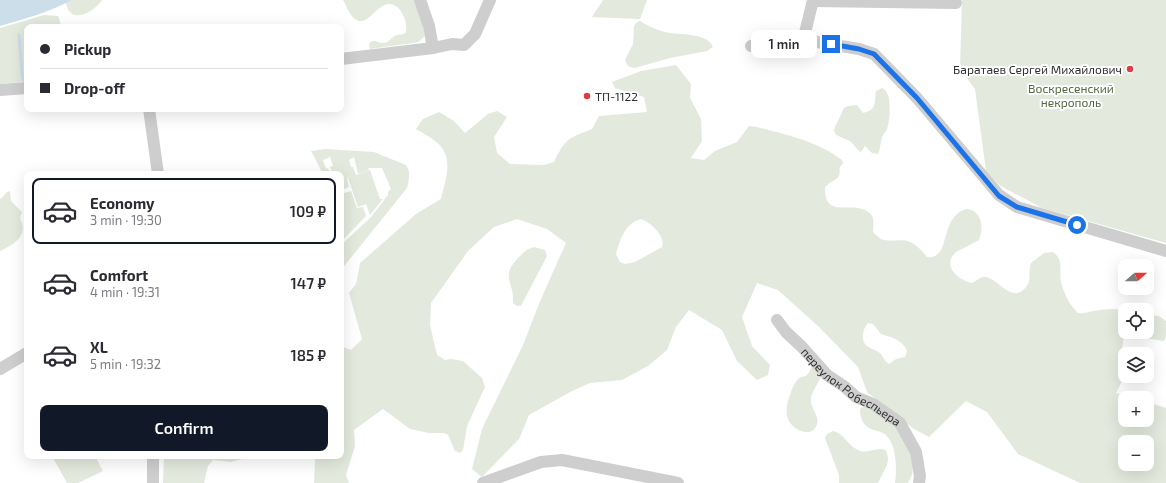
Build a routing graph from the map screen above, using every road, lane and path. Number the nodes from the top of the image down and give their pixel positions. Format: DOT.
graph roads {
  1 [pos="420,0"];
  2 [pos="490,0"];
  3 [pos="813,0"];
  4 [pos="956,3"];
  5 [pos="804,37"];
  6 [pos="751,46"];
  7 [pos="432,48"];
  8 [pos="344,59"];
  9 [pos="24,88"];
  10 [pos="0,90"];
  11 [pos="149,112"];
  12 [pos="158,171"];
  13 [pos="1166,251"];
  14 [pos="777,320"];
  15 [pos="24,354"];
  16 [pos="0,368"];
  17 [pos="153,459"];
  18 [pos="153,483"];
  19 [pos="483,483"];
  20 [pos="678,483"];
  21 [pos="919,483"];
  1 -- 7 [label="street"];
  2 -- 7 [label="street"];
  3 -- 4 [label="street"];
  3 -- 5 [label="street"];
  5 -- 6 [label="street"];
  5 -- 13 [label="street"];
  7 -- 8 [label="street"];
  9 -- 10 [label="street"];
  11 -- 12 [label="street"];
  14 -- 21 [label="street, переулок Робеспьера"];
  15 -- 16 [label="street"];
  17 -- 18 [label="street"];
  19 -- 20 [label="street"];
}
